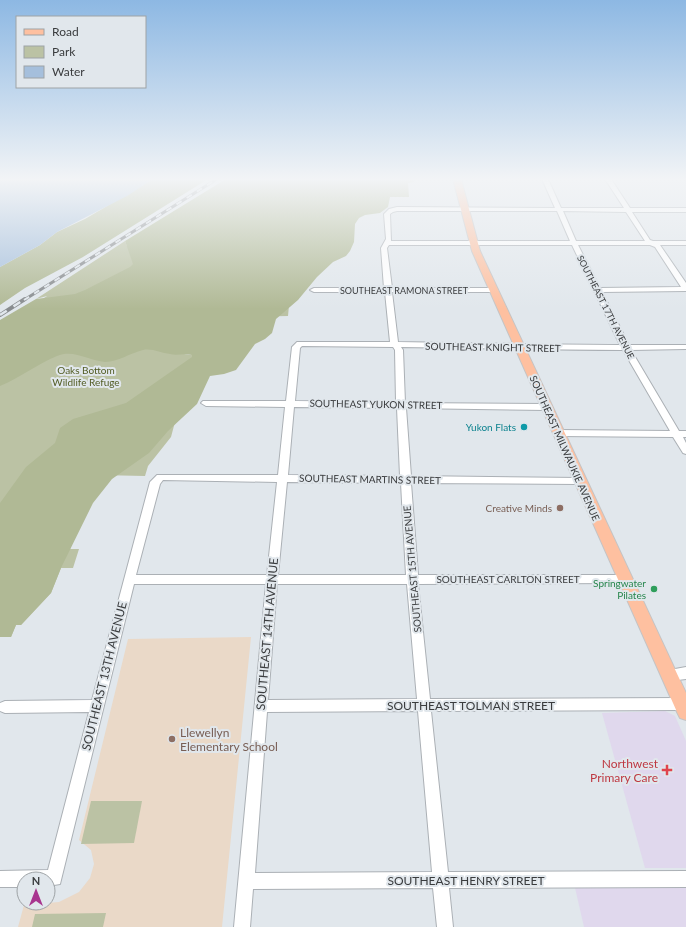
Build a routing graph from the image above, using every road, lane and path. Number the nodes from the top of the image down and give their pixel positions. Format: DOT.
graph roads {
  1 [pos="388,222"];
  2 [pos="468,222"];
  3 [pos="565,222"];
  4 [pos="637,222"];
  5 [pos="387,243"];
  6 [pos="473,243"];
  7 [pos="574,243"];
  8 [pos="653,243"];
  9 [pos="686,243"];
  10 [pos="686,289"];
  11 [pos="314,290"];
  12 [pos="388,290"];
  13 [pos="494,290"];
  14 [pos="597,290"];
  15 [pos="300,344"];
  16 [pos="396,345"];
  17 [pos="520,346"];
  18 [pos="626,348"];
  19 [pos="686,348"];
  20 [pos="206,403"];
  21 [pos="290,404"];
  22 [pos="401,405"];
  23 [pos="546,406"];
  24 [pos="558,433"];
  25 [pos="675,434"];
  26 [pos="686,434"];
  27 [pos="686,451"];
  28 [pos="161,477"];
  29 [pos="282,478"];
  30 [pos="405,480"];
  31 [pos="580,481"];
  32 [pos="412,578"];
  33 [pos="624,578"];
  34 [pos="129,580"];
  35 [pos="272,580"];
  36 [pos="686,674"];
  37 [pos="669,675"];
  38 [pos="424,705"];
  39 [pos="96,706"];
  40 [pos="260,706"];
  41 [pos="5,707"];
  42 [pos="684,708"];
  43 [pos="686,879"];
  44 [pos="0,880"];
  45 [pos="441,880"];
  46 [pos="246,881"];
  47 [pos="242,927"];
  48 [pos="446,927"];
  1 -- 5 [label="street, SOUTHEAST 15TH AVENUE"];
  2 -- 6 [label="main road, SOUTHEAST MILWAUKIE AVENUE"];
  3 -- 7 [label="street, SOUTHEAST 17TH AVENUE"];
  4 -- 8 [label="street"];
  5 -- 6 [label="street"];
  5 -- 12 [label="street, SOUTHEAST 15TH AVENUE"];
  6 -- 7 [label="street"];
  6 -- 13 [label="main road, SOUTHEAST MILWAUKIE AVENUE"];
  7 -- 8 [label="street"];
  7 -- 14 [label="street, SOUTHEAST 17TH AVENUE"];
  8 -- 9 [label="street"];
  8 -- 10 [label="street"];
  10 -- 14 [label="street"];
  11 -- 12 [label="street, SOUTHEAST RAMONA STREET"];
  12 -- 13 [label="street, SOUTHEAST RAMONA STREET"];
  12 -- 16 [label="street, SOUTHEAST 15TH AVENUE"];
  13 -- 17 [label="main road, SOUTHEAST MILWAUKIE AVENUE"];
  14 -- 18 [label="street, SOUTHEAST 17TH AVENUE"];
  15 -- 16 [label="street, SOUTHEAST KNIGHT STREET"];
  15 -- 21 [label="street, SOUTHEAST 14TH AVENUE"];
  16 -- 17 [label="street, SOUTHEAST KNIGHT STREET"];
  16 -- 22 [label="street, SOUTHEAST 15TH AVENUE"];
  17 -- 18 [label="street, SOUTHEAST KNIGHT STREET"];
  17 -- 23 [label="main road, SOUTHEAST MILWAUKIE AVENUE"];
  18 -- 19 [label="street, SOUTHEAST KNIGHT STREET"];
  18 -- 25 [label="street, SOUTHEAST 17TH AVENUE"];
  20 -- 21 [label="street, SOUTHEAST YUKON STREET"];
  21 -- 22 [label="street, SOUTHEAST YUKON STREET"];
  21 -- 29 [label="street, SOUTHEAST 14TH AVENUE"];
  22 -- 23 [label="street, SOUTHEAST YUKON STREET"];
  22 -- 30 [label="street, SOUTHEAST 15TH AVENUE"];
  23 -- 24 [label="main road, SOUTHEAST MILWAUKIE AVENUE"];
  24 -- 25 [label="street"];
  24 -- 31 [label="main road, SOUTHEAST MILWAUKIE AVENUE"];
  25 -- 26 [label="street"];
  25 -- 27 [label="street, SOUTHEAST 17TH AVENUE"];
  28 -- 29 [label="street, SOUTHEAST MARTINS STREET"];
  28 -- 34 [label="street, SOUTHEAST 13TH AVENUE"];
  29 -- 30 [label="street, SOUTHEAST MARTINS STREET"];
  29 -- 35 [label="street, SOUTHEAST 14TH AVENUE"];
  30 -- 31 [label="street, SOUTHEAST MARTINS STREET"];
  30 -- 32 [label="street, SOUTHEAST 15TH AVENUE"];
  31 -- 33 [label="main road, SOUTHEAST MILWAUKIE AVENUE"];
  32 -- 33 [label="street, SOUTHEAST CARLTON STREET"];
  32 -- 35 [label="street, SOUTHEAST CARLTON STREET"];
  32 -- 38 [label="street, SOUTHEAST 15TH AVENUE"];
  33 -- 37 [label="main road, SOUTHEAST MILWAUKIE AVENUE"];
  34 -- 35 [label="street, SOUTHEAST CARLTON STREET"];
  34 -- 39 [label="street, SOUTHEAST 13TH AVENUE"];
  35 -- 40 [label="street, SOUTHEAST 14TH AVENUE"];
  36 -- 37 [label="street"];
  37 -- 42 [label="main road, SOUTHEAST MILWAUKIE AVENUE"];
  38 -- 40 [label="street, SOUTHEAST TOLMAN STREET"];
  38 -- 42 [label="street, SOUTHEAST TOLMAN STREET"];
  38 -- 45 [label="street, SOUTHEAST 15TH AVENUE"];
  39 -- 41 [label="street"];
  39 -- 44 [label="street, SOUTHEAST 13TH AVENUE"];
  40 -- 46 [label="street, SOUTHEAST 14TH AVENUE"];
  43 -- 45 [label="street, SOUTHEAST HENRY STREET"];
  45 -- 46 [label="street, SOUTHEAST HENRY STREET"];
  45 -- 48 [label="street, SOUTHEAST 15TH AVENUE"];
  46 -- 47 [label="street, SOUTHEAST 14TH AVENUE"];
}
